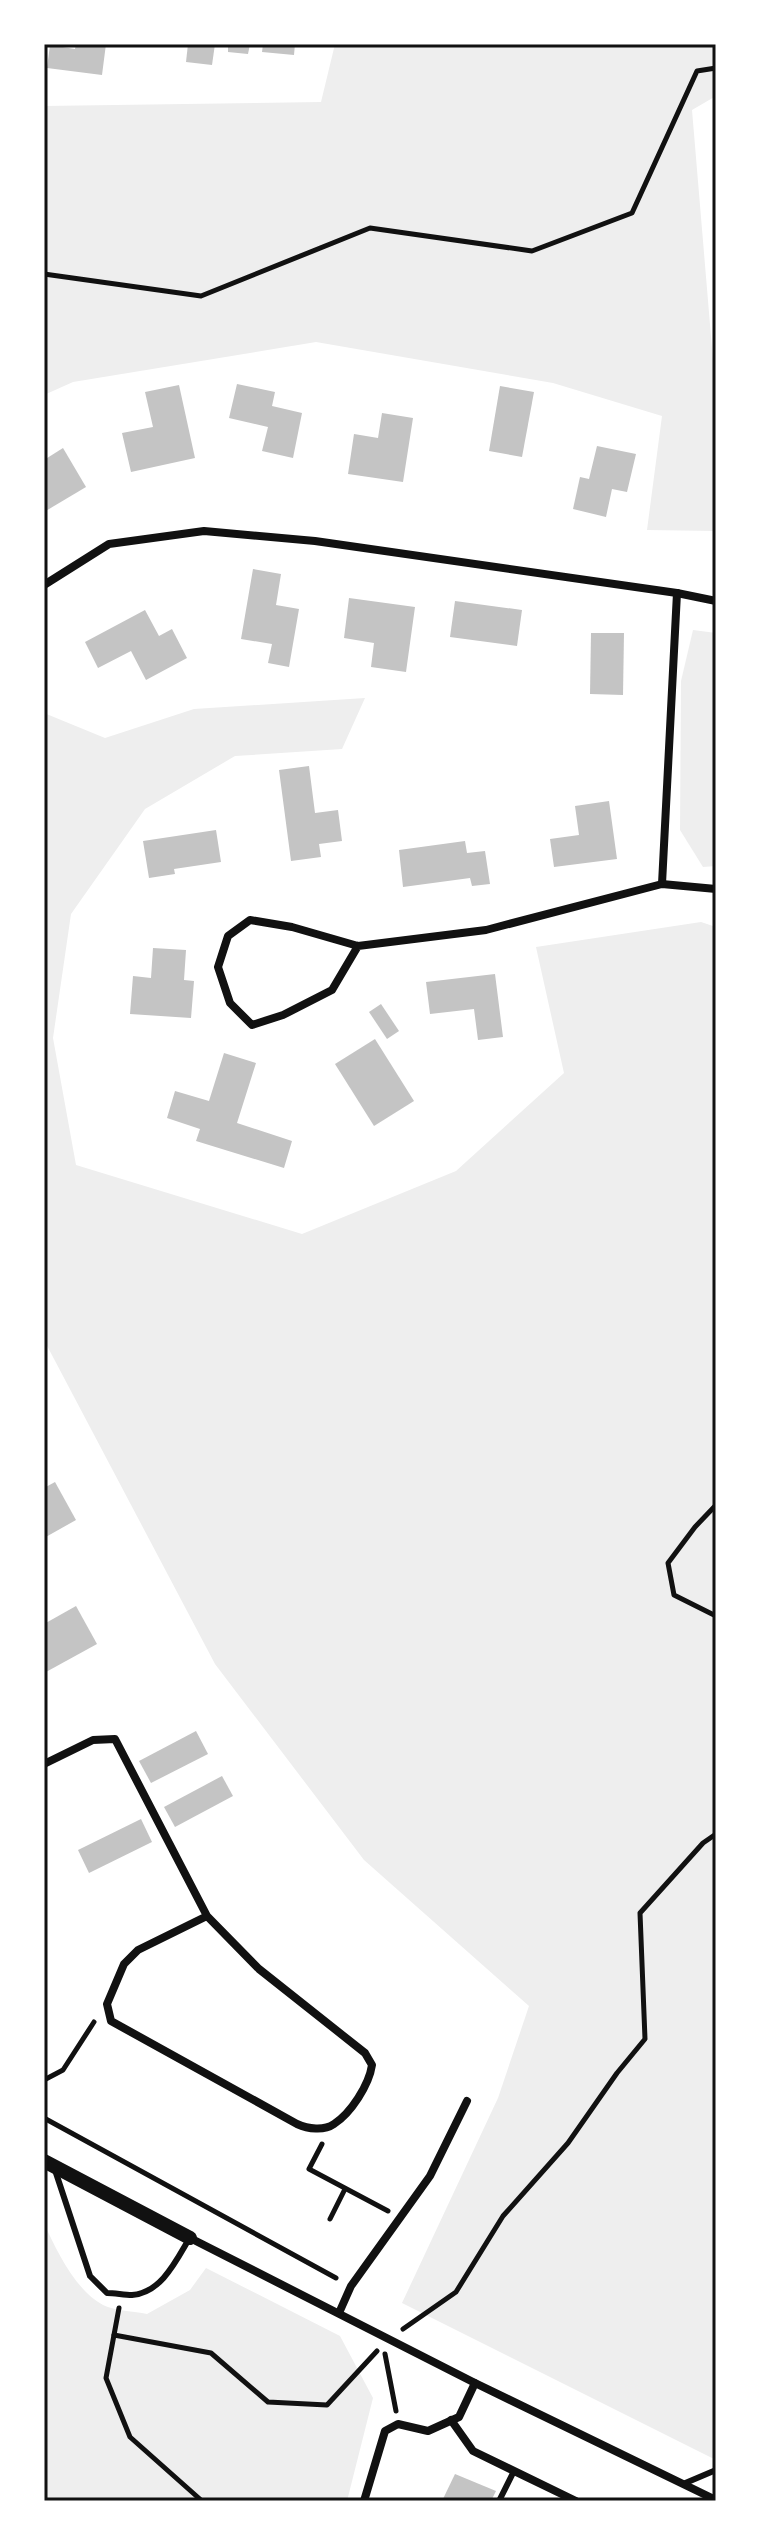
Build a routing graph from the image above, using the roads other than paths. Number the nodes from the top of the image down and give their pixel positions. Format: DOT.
graph roads {
  1 [pos="44,585"];
  2 [pos="677,593"];
  3 [pos="716,601"];
  4 [pos="662,884"];
  5 [pos="716,889"];
  6 [pos="358,946"];
  7 [pos="44,1764"];
  8 [pos="207,1916"];
  9 [pos="467,2101"];
  10 [pos="49,2164"];
  11 [pos="190,2238"];
  12 [pos="339,2313"];
  13 [pos="475,2383"];
  14 [pos="451,2420"];
  15 [pos="716,2470"];
  16 [pos="514,2471"];
  17 [pos="683,2484"];
  18 [pos="716,2500"];
  19 [pos="364,2501"];
  20 [pos="499,2501"];
  21 [pos="576,2501"];
  1 -- 2 [label="street"];
  2 -- 3 [label="street"];
  2 -- 4 [label="street"];
  4 -- 5 [label="street"];
  4 -- 6 [label="street"];
  6 -- 6 [label="street"];
  7 -- 8 [label="street"];
  8 -- 8 [label="street"];
  9 -- 12 [label="street"];
  10 -- 11 [label="street"];
  10 -- 11 [label="lane"];
  11 -- 12 [label="street"];
  12 -- 13 [label="street"];
  13 -- 14 [label="street"];
  13 -- 17 [label="street"];
  14 -- 16 [label="street"];
  14 -- 19 [label="street"];
  15 -- 17 [label="lane"];
  16 -- 20 [label="lane"];
  16 -- 21 [label="street"];
  17 -- 18 [label="street"];
}
